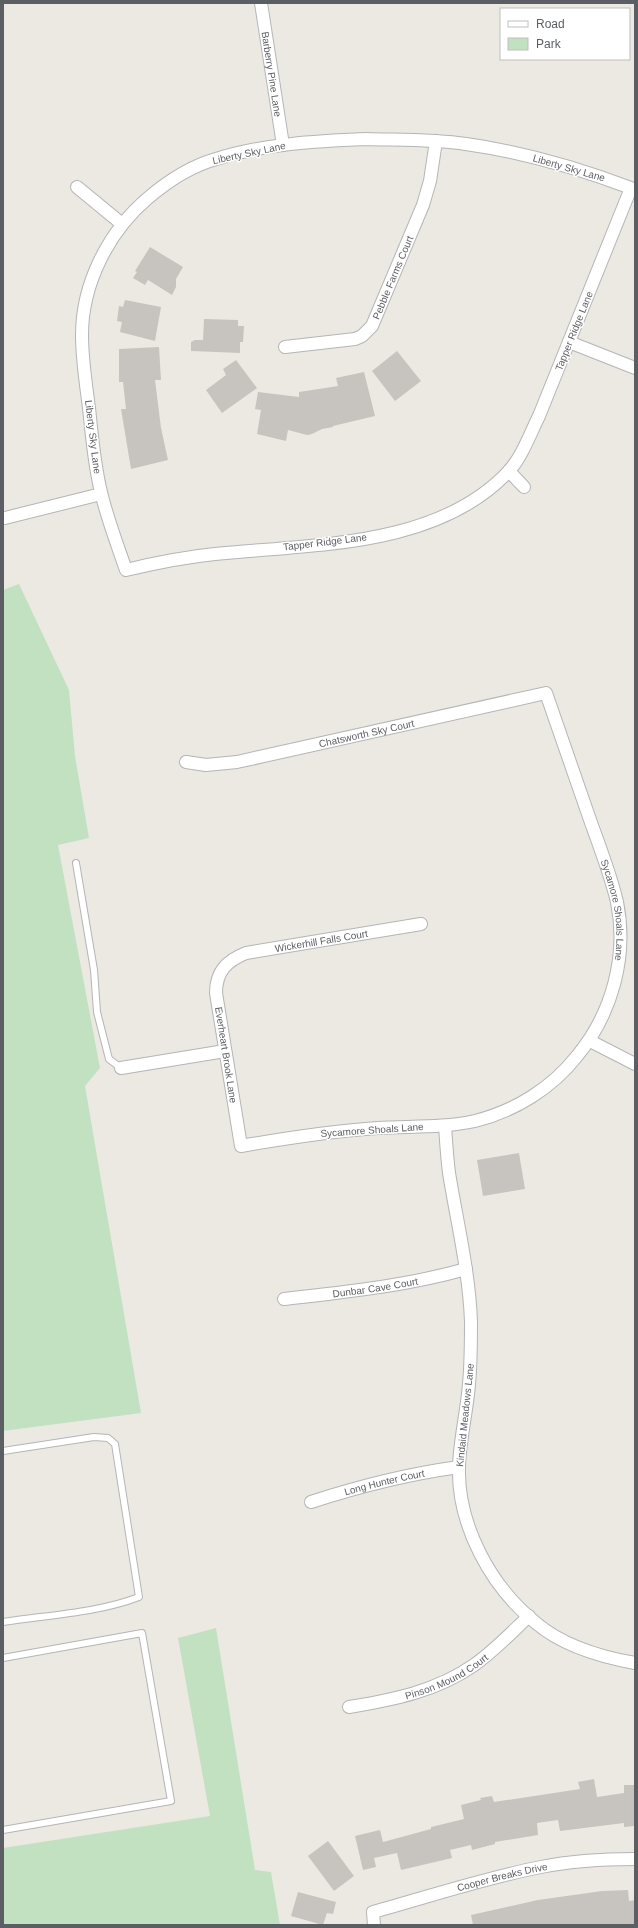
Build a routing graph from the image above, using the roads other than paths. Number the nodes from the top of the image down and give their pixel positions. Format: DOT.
graph roads {
  1 [pos="261,3"];
  2 [pos="436,141"];
  3 [pos="283,145"];
  4 [pos="78,187"];
  5 [pos="631,188"];
  6 [pos="122,224"];
  7 [pos="569,342"];
  8 [pos="285,347"];
  9 [pos="635,368"];
  10 [pos="509,471"];
  11 [pos="524,487"];
  12 [pos="101,494"];
  13 [pos="6,518"];
  14 [pos="126,570"];
  15 [pos="546,694"];
  16 [pos="186,762"];
  17 [pos="76,863"];
  18 [pos="421,924"];
  19 [pos="224,966"];
  20 [pos="590,1041"];
  21 [pos="225,1051"];
  22 [pos="635,1064"];
  23 [pos="121,1068"];
  24 [pos="445,1126"];
  25 [pos="241,1146"];
  26 [pos="466,1269"];
  27 [pos="284,1299"];
  28 [pos="3,1451"];
  29 [pos="458,1467"];
  30 [pos="311,1502"];
  31 [pos="529,1616"];
  32 [pos="3,1622"];
  33 [pos="3,1658"];
  34 [pos="635,1663"];
  35 [pos="350,1707"];
  36 [pos="3,1830"];
  37 [pos="635,1859"];
  38 [pos="374,1925"];
  1 -- 3 [label="street, Barberry Pine Lane"];
  2 -- 3 [label="street, Liberty Sky Lane"];
  2 -- 5 [label="street, Liberty Sky Lane"];
  2 -- 8 [label="street, Pebble Farms Court"];
  3 -- 6 [label="street, Liberty Sky Lane"];
  4 -- 6 [label="street"];
  5 -- 7 [label="street, Tapper Ridge Lane"];
  6 -- 12 [label="street, Liberty Sky Lane"];
  7 -- 9 [label="street"];
  7 -- 10 [label="street, Tapper Ridge Lane"];
  10 -- 11 [label="street"];
  10 -- 14 [label="street, Tapper Ridge Lane"];
  12 -- 13 [label="street"];
  12 -- 14 [label="street, Liberty Sky Lane"];
  15 -- 16 [label="street, Chatsworth Sky Court"];
  15 -- 20 [label="street, Sycamore Shoals Lane"];
  17 -- 23 [label="lane"];
  18 -- 19 [label="street, Wickerhill Falls Court"];
  19 -- 21 [label="street, Everheart Brook Lane"];
  20 -- 22 [label="street"];
  20 -- 24 [label="street, Sycamore Shoals Lane"];
  21 -- 23 [label="street"];
  21 -- 25 [label="street, Everheart Brook Lane"];
  24 -- 25 [label="street, Sycamore Shoals Lane"];
  24 -- 26 [label="street, Kindaid Meadows Lane"];
  26 -- 27 [label="street, Dunbar Cave Court"];
  26 -- 29 [label="street, Kindaid Meadows Lane"];
  28 -- 32 [label="lane"];
  29 -- 30 [label="street, Long Hunter Court"];
  29 -- 31 [label="street, Kindaid Meadows Lane"];
  31 -- 34 [label="street, Kindaid Meadows Lane"];
  31 -- 35 [label="street, Pinson Mound Court"];
  33 -- 36 [label="lane"];
  37 -- 38 [label="street, Cooper Breaks Drive"];
}
